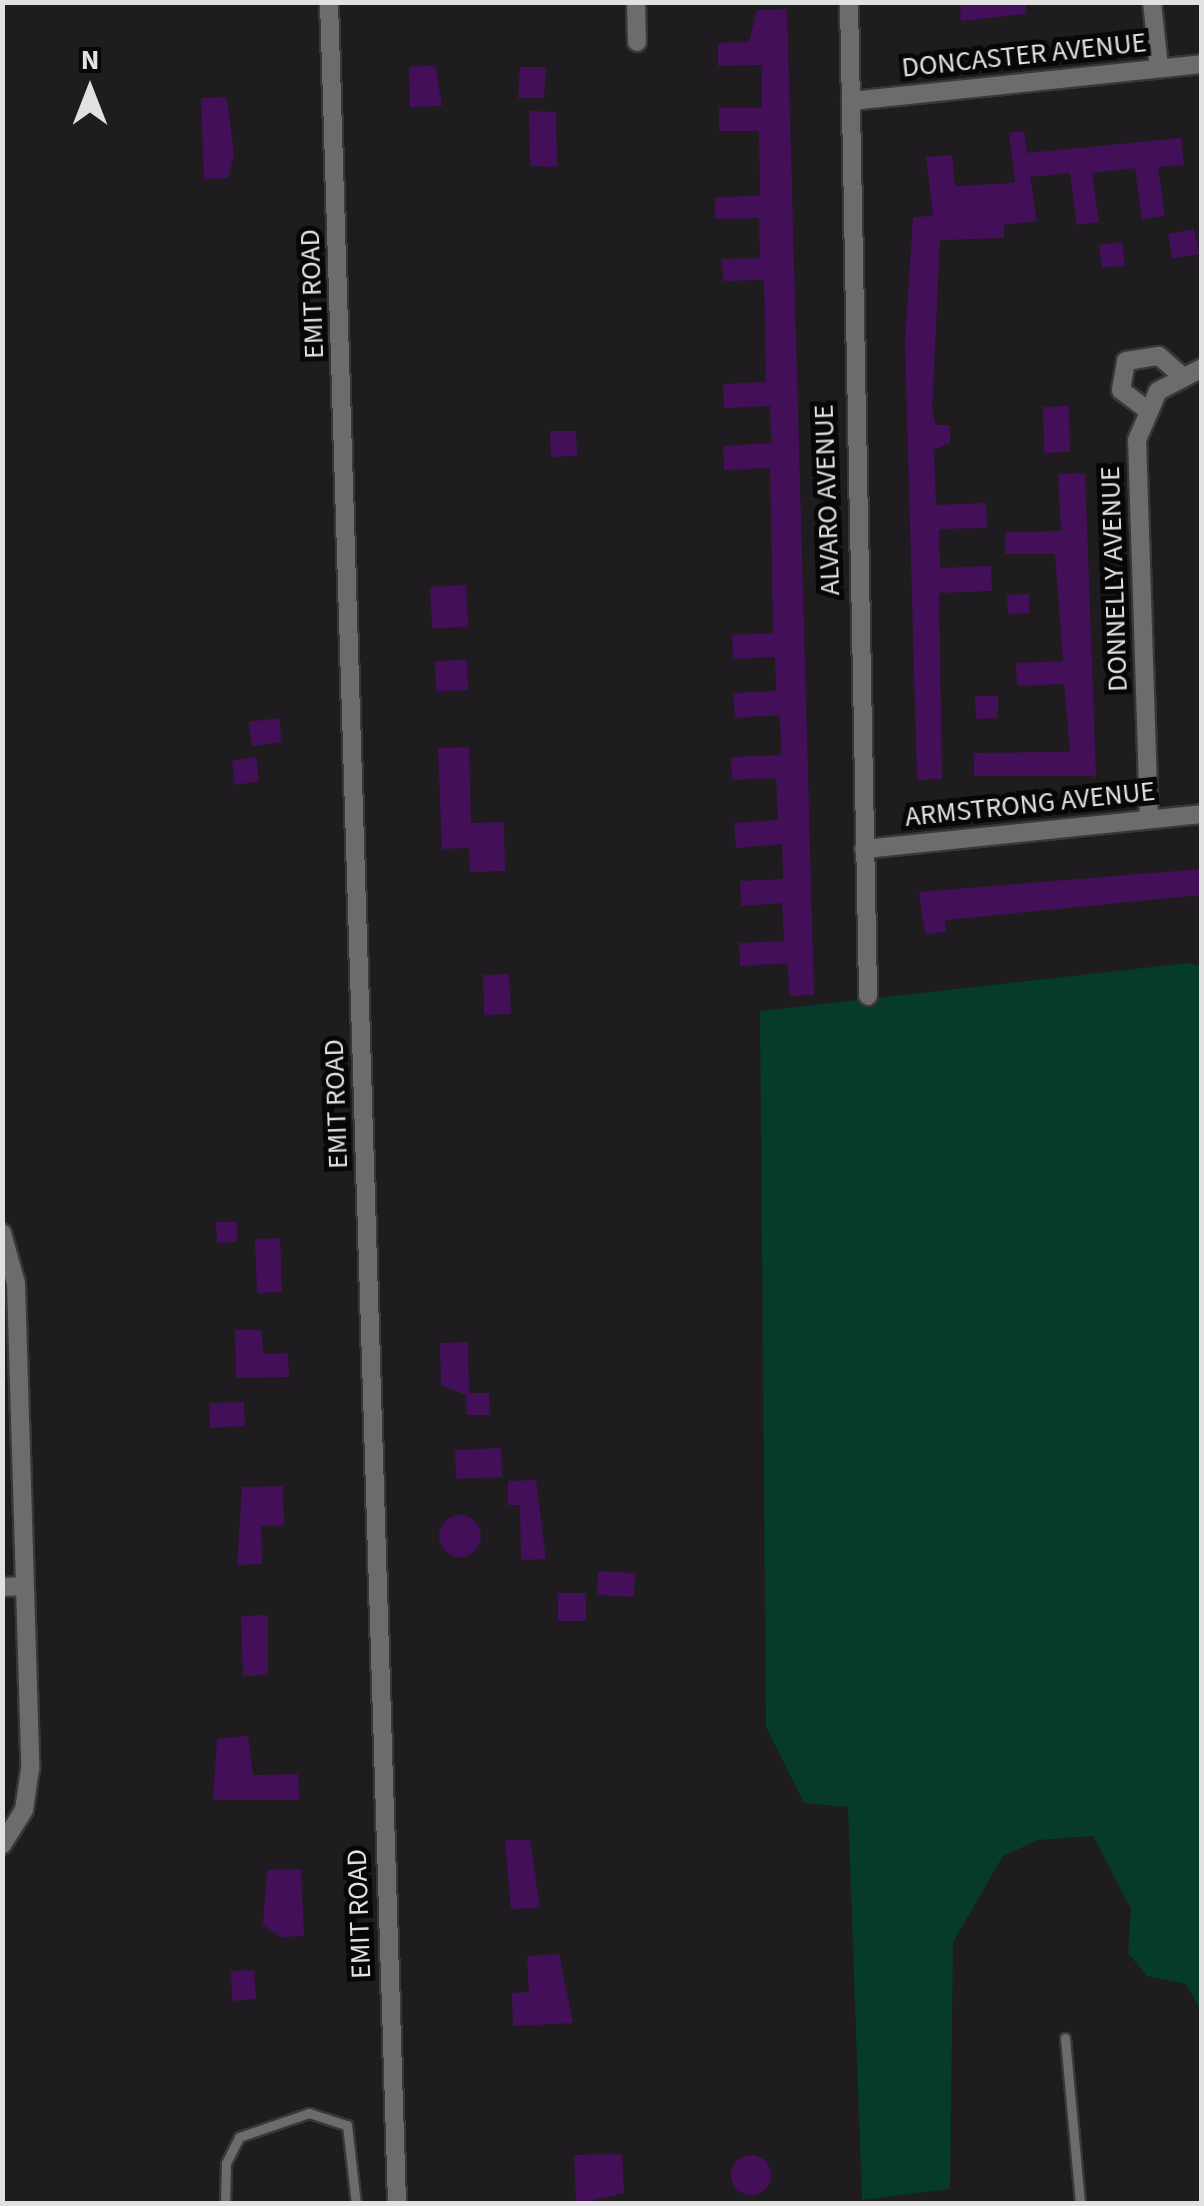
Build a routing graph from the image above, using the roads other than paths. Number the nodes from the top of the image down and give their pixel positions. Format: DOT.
graph roads {
  1 [pos="329,2"];
  2 [pos="636,2"];
  3 [pos="849,2"];
  4 [pos="1152,2"];
  5 [pos="637,42"];
  6 [pos="1202,64"];
  7 [pos="1159,68"];
  8 [pos="852,100"];
  9 [pos="1202,368"];
  10 [pos="1181,375"];
  11 [pos="1146,409"];
  12 [pos="1202,814"];
  13 [pos="1149,820"];
  14 [pos="864,849"];
  15 [pos="868,996"];
  16 [pos="2,1232"];
  17 [pos="10,1313"];
  18 [pos="25,1586"];
  19 [pos="2,1587"];
  20 [pos="2,1845"];
  21 [pos="1066,2038"];
  22 [pos="226,2204"];
  23 [pos="356,2204"];
  24 [pos="396,2204"];
  25 [pos="1080,2204"];
  1 -- 24 [label="street, EMIT ROAD"];
  2 -- 5 [label="street"];
  3 -- 8 [label="street, ALVARO AVENUE"];
  4 -- 7 [label="street"];
  6 -- 7 [label="street, DONCASTER AVENUE"];
  7 -- 8 [label="street, DONCASTER AVENUE"];
  8 -- 14 [label="street, ALVARO AVENUE"];
  9 -- 10 [label="street"];
  10 -- 11 [label="street"];
  10 -- 11 [label="street"];
  11 -- 13 [label="street, DONNELLY AVENUE"];
  12 -- 13 [label="street, ARMSTRONG AVENUE"];
  13 -- 14 [label="street, ARMSTRONG AVENUE"];
  14 -- 15 [label="street, ALVARO AVENUE"];
  16 -- 17 [label="street"];
  17 -- 18 [label="street"];
  18 -- 19 [label="street"];
  18 -- 20 [label="street"];
  21 -- 25 [label="lane"];
  22 -- 23 [label="lane"];
}
